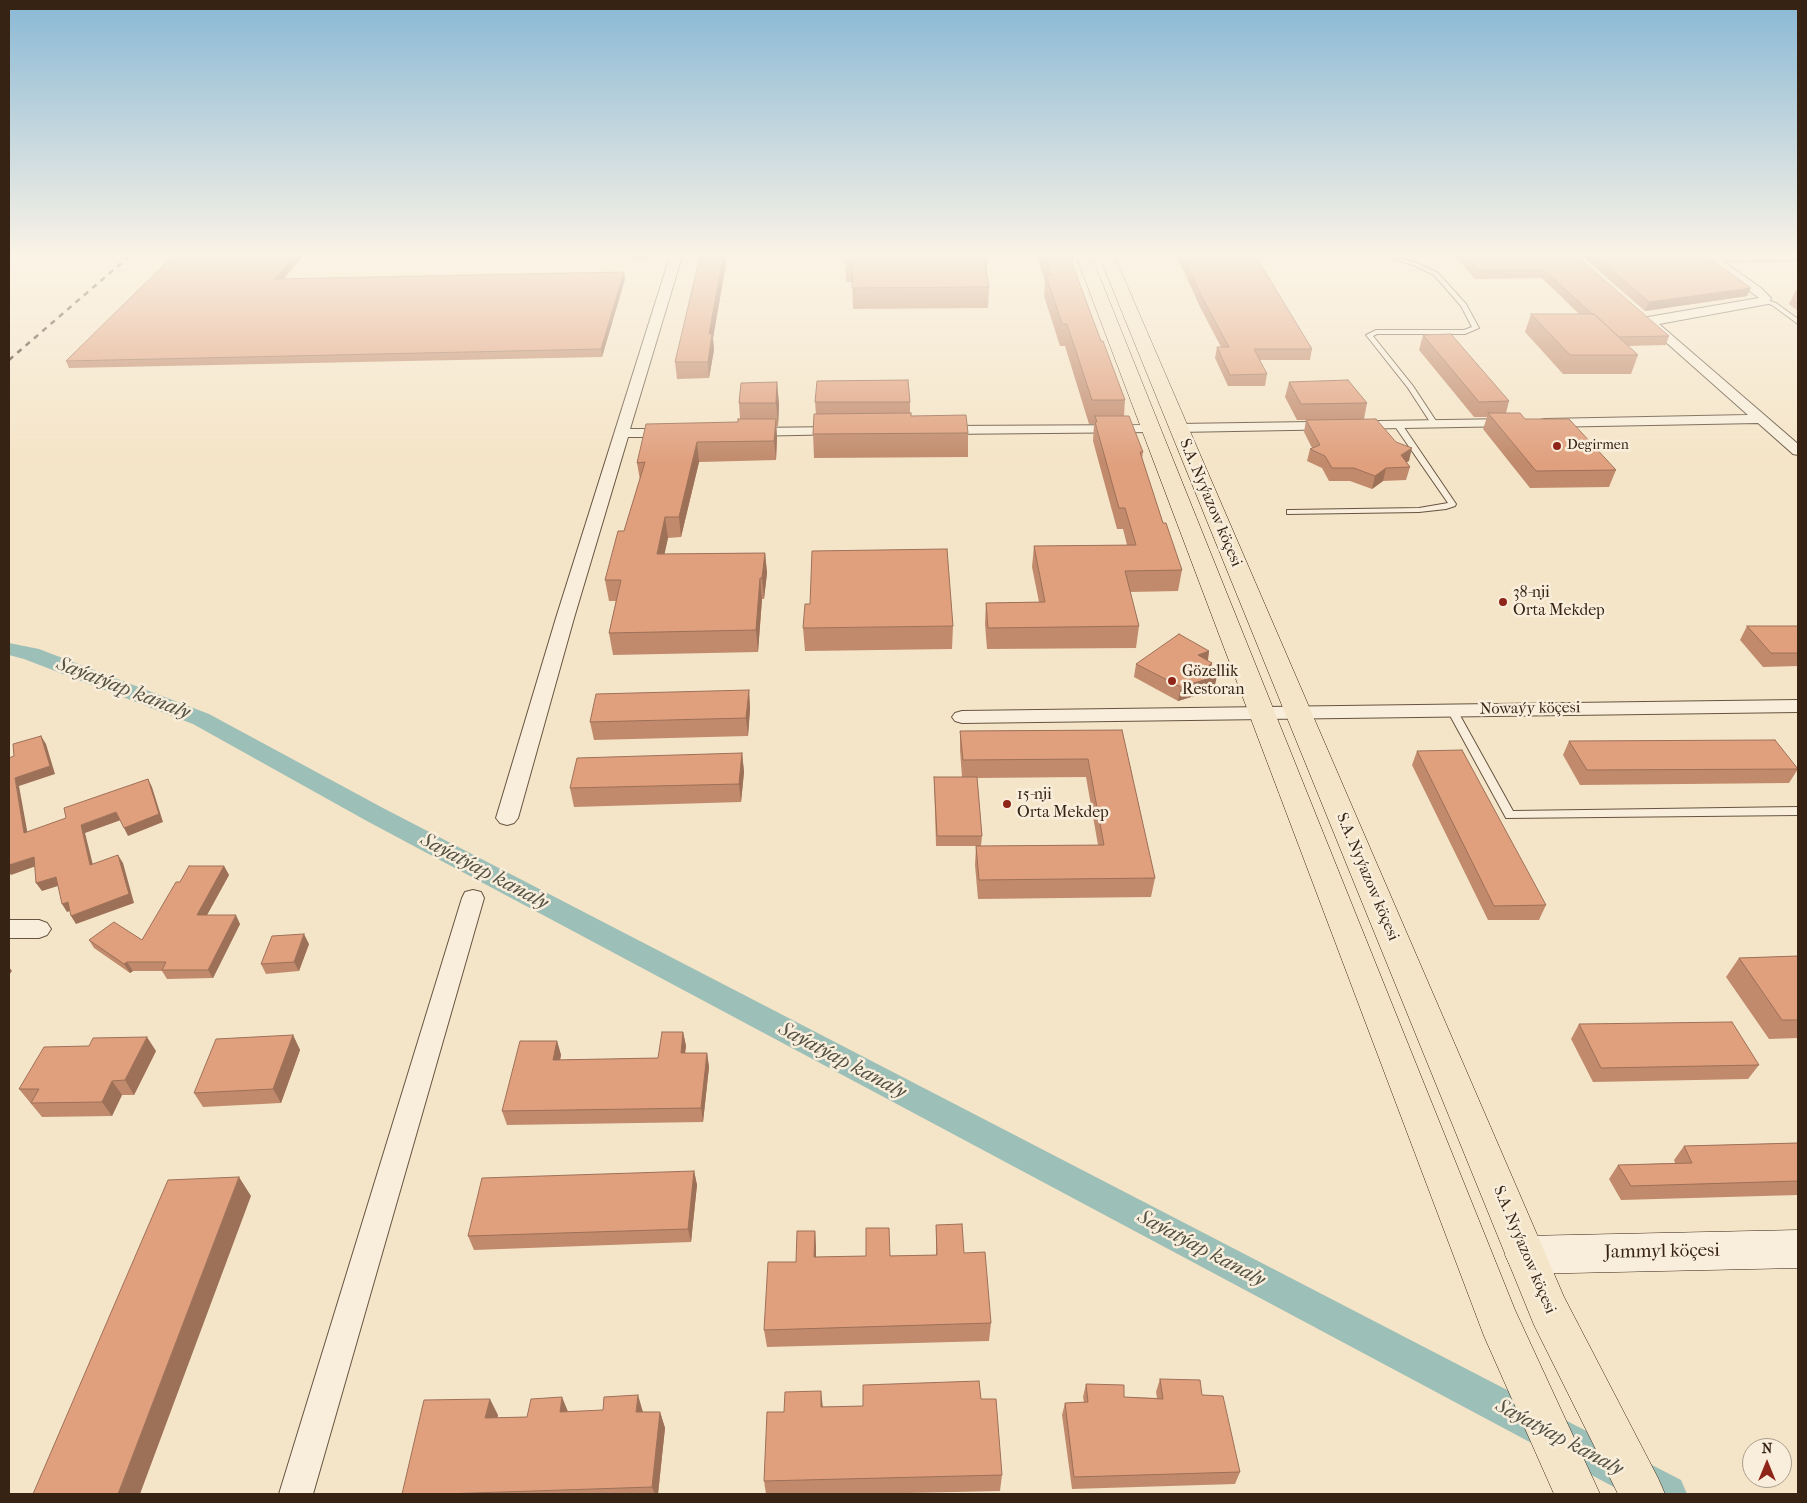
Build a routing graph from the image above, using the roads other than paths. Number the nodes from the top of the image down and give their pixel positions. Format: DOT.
graph roads {
  1 [pos="656,323"];
  2 [pos="1109,323"];
  3 [pos="1134,323"];
  4 [pos="1473,323"];
  5 [pos="1650,323"];
  6 [pos="1761,419"];
  7 [pos="1434,424"];
  8 [pos="1398,425"];
  9 [pos="1178,428"];
  10 [pos="1150,429"];
  11 [pos="931,430"];
  12 [pos="851,431"];
  13 [pos="682,432"];
  14 [pos="732,432"];
  15 [pos="622,433"];
  16 [pos="1798,451"];
  17 [pos="1290,512"];
  18 [pos="1798,706"];
  19 [pos="1452,710"];
  20 [pos="1298,712"];
  21 [pos="1261,713"];
  22 [pos="962,717"];
  23 [pos="1798,811"];
  24 [pos="507,818"];
  25 [pos="473,898"];
  26 [pos="9,929"];
  27 [pos="39,929"];
  28 [pos="1798,1249"];
  29 [pos="1525,1254"];
  30 [pos="296,1494"];
  31 [pos="1577,1494"];
  32 [pos="1642,1494"];
  1 -- 15 [label="street"];
  2 -- 10 [label="main road, S.A. Nyýazow köçesi"];
  3 -- 9 [label="main road, S.A. Nyýazow köçesi"];
  4 -- 7 [label="lane"];
  5 -- 6 [label="street"];
  6 -- 7 [label="street"];
  6 -- 16 [label="street"];
  7 -- 8 [label="street"];
  8 -- 9 [label="street"];
  8 -- 17 [label="lane"];
  9 -- 20 [label="main road, S.A. Nyýazow köçesi"];
  10 -- 11 [label="street"];
  10 -- 21 [label="main road, S.A. Nyýazow köçesi"];
  12 -- 14 [label="street"];
  13 -- 15 [label="street"];
  15 -- 24 [label="street"];
  18 -- 19 [label="street, Nowaýy köçesi"];
  19 -- 20 [label="street, Nowaýy köçesi"];
  19 -- 23 [label="lane"];
  20 -- 21 [label="street, Nowaýy köçesi"];
  20 -- 29 [label="main road, S.A. Nyýazow köçesi"];
  21 -- 22 [label="street, Nowaýy köçesi"];
  21 -- 31 [label="main road, S.A. Nyýazow köçesi"];
  25 -- 30 [label="street"];
  26 -- 27 [label="street"];
  28 -- 29 [label="street, Jammyl köçesi"];
  29 -- 32 [label="main road, S.A. Nyýazow köçesi"];
}
